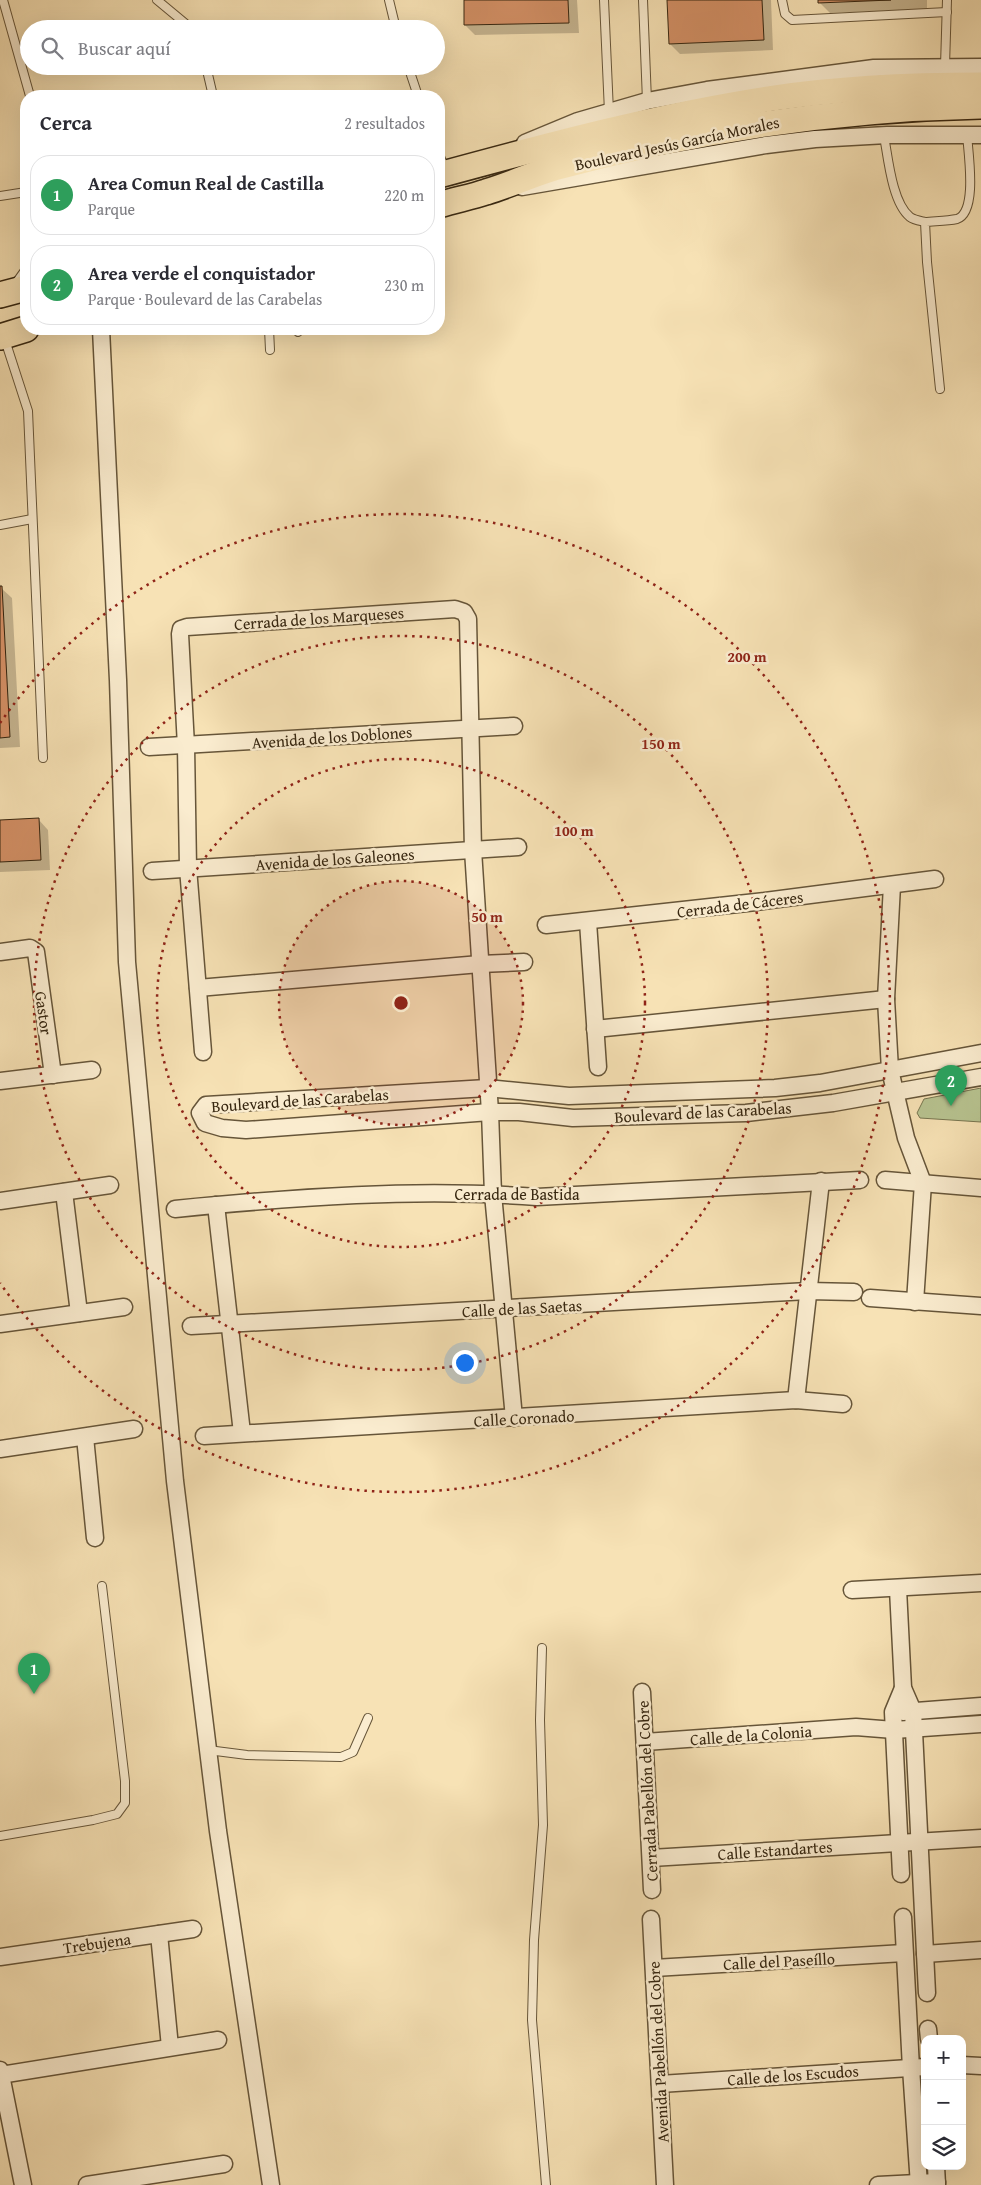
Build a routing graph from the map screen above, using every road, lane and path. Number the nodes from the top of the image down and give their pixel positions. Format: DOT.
graph roads {
  1 [pos="3,0"];
  2 [pos="158,0"];
  3 [pos="388,0"];
  4 [pos="604,0"];
  5 [pos="643,0"];
  6 [pos="782,0"];
  7 [pos="947,0"];
  8 [pos="947,12"];
  9 [pos="181,20"];
  10 [pos="394,20"];
  11 [pos="20,60"];
  12 [pos="945,66"];
  13 [pos="981,67"];
  14 [pos="24,75"];
  15 [pos="208,75"];
  16 [pos="411,75"];
  17 [pos="981,85"];
  18 [pos="28,90"];
  19 [pos="212,90"];
  20 [pos="416,90"];
  21 [pos="646,101"];
  22 [pos="981,106"];
  23 [pos="609,112"];
  24 [pos="974,134"];
  25 [pos="884,136"];
  26 [pos="489,161"];
  27 [pos="445,167"];
  28 [pos="486,192"];
  29 [pos="20,195"];
  30 [pos="0,196"];
  31 [pos="445,202"];
  32 [pos="925,222"];
  33 [pos="20,278"];
  34 [pos="11,292"];
  35 [pos="10,334"];
  36 [pos="101,335"];
  37 [pos="269,335"];
  38 [pos="270,350"];
  39 [pos="940,389"];
  40 [pos="32,519"];
  41 [pos="0,525"];
  42 [pos="514,726"];
  43 [pos="471,728"];
  44 [pos="186,746"];
  45 [pos="148,747"];
  46 [pos="43,758"];
  47 [pos="518,847"];
  48 [pos="473,850"];
  49 [pos="188,868"];
  50 [pos="152,871"];
  51 [pos="935,879"];
  52 [pos="892,885"];
  53 [pos="588,922"];
  54 [pos="546,926"];
  55 [pos="0,952"];
  56 [pos="524,962"];
  57 [pos="480,964"];
  58 [pos="198,988"];
  59 [pos="886,999"];
  60 [pos="595,1029"];
  61 [pos="203,1052"];
  62 [pos="981,1053"];
  63 [pos="598,1067"];
  64 [pos="92,1070"];
  65 [pos="890,1070"];
  66 [pos="53,1075"];
  67 [pos="981,1077"];
  68 [pos="0,1081"];
  69 [pos="487,1088"];
  70 [pos="894,1092"];
  71 [pos="490,1112"];
  72 [pos="860,1180"];
  73 [pos="885,1180"];
  74 [pos="821,1182"];
  75 [pos="924,1183"];
  76 [pos="110,1185"];
  77 [pos="981,1188"];
  78 [pos="64,1192"];
  79 [pos="493,1194"];
  80 [pos="0,1201"];
  81 [pos="216,1205"];
  82 [pos="176,1209"];
  83 [pos="808,1291"];
  84 [pos="854,1292"];
  85 [pos="870,1298"];
  86 [pos="915,1302"];
  87 [pos="981,1306"];
  88 [pos="124,1307"];
  89 [pos="504,1309"];
  90 [pos="79,1313"];
  91 [pos="0,1324"];
  92 [pos="230,1324"];
  93 [pos="191,1326"];
  94 [pos="796,1400"];
  95 [pos="843,1404"];
  96 [pos="514,1418"];
  97 [pos="134,1429"];
  98 [pos="242,1433"];
  99 [pos="204,1436"];
  100 [pos="85,1437"];
  101 [pos="0,1449"];
  102 [pos="95,1538"];
  103 [pos="981,1583"];
  104 [pos="102,1586"];
  105 [pos="898,1589"];
  106 [pos="852,1590"];
  107 [pos="542,1648"];
  108 [pos="903,1688"];
  109 [pos="642,1692"];
  110 [pos="981,1706"];
  111 [pos="912,1711"];
  112 [pos="893,1712"];
  113 [pos="368,1718"];
  114 [pos="981,1724"];
  115 [pos="856,1727"];
  116 [pos="912,1728"];
  117 [pos="894,1730"];
  118 [pos="645,1742"];
  119 [pos="208,1750"];
  120 [pos="0,1836"];
  121 [pos="981,1838"];
  122 [pos="919,1842"];
  123 [pos="899,1843"];
  124 [pos="651,1858"];
  125 [pos="901,1874"];
  126 [pos="652,1890"];
  127 [pos="903,1917"];
  128 [pos="651,1919"];
  129 [pos="193,1929"];
  130 [pos="159,1934"];
  131 [pos="981,1950"];
  132 [pos="904,1954"];
  133 [pos="925,1954"];
  134 [pos="0,1957"];
  135 [pos="654,1968"];
  136 [pos="927,1993"];
  137 [pos="218,2040"];
  138 [pos="170,2048"];
  139 [pos="966,2065"];
  140 [pos="981,2066"];
  141 [pos="918,2067"];
  142 [pos="0,2070"];
  143 [pos="0,2075"];
  144 [pos="660,2084"];
  145 [pos="224,2164"];
  146 [pos="180,2178"];
  147 [pos="937,2178"];
  148 [pos="919,2184"];
  149 [pos="23,2185"];
  150 [pos="87,2185"];
  151 [pos="271,2185"];
  152 [pos="546,2185"];
  153 [pos="665,2185"];
  154 [pos="878,2185"];
  1 -- 11 [label="lane"];
  2 -- 9 [label="lane"];
  3 -- 10 [label="lane"];
  4 -- 23 [label="lane"];
  5 -- 21 [label="lane"];
  6 -- 8 [label="lane"];
  7 -- 8 [label="lane"];
  8 -- 12 [label="lane"];
  12 -- 13 [label="street"];
  12 -- 21 [label="street"];
  14 -- 18 [label="lane"];
  15 -- 19 [label="lane"];
  16 -- 20 [label="lane"];
  17 -- 26 [label="main road, Boulevard Jesús García Morales"];
  21 -- 23 [label="street"];
  22 -- 28 [label="main road, Boulevard Jesús García Morales"];
  23 -- 26 [label="street"];
  24 -- 25 [label="street"];
  24 -- 32 [label="lane"];
  25 -- 28 [label="street"];
  25 -- 32 [label="lane"];
  26 -- 27 [label="main road, Boulevard Jesús García Morales"];
  28 -- 31 [label="main road, Boulevard Jesús García Morales"];
  29 -- 30 [label="lane"];
  32 -- 39 [label="lane"];
  33 -- 34 [label="lane"];
  35 -- 40 [label="lane"];
  36 -- 119 [label="street"];
  37 -- 38 [label="lane"];
  40 -- 41 [label="lane"];
  40 -- 46 [label="lane"];
  42 -- 43 [label="street, Avenida de los Doblones"];
  43 -- 44 [label="street, Avenida de los Doblones"];
  43 -- 44 [label="street, Cerrada de los Marqueses"];
  43 -- 48 [label="street, Cerrada de los Marqueses"];
  44 -- 45 [label="street, Avenida de los Doblones"];
  44 -- 49 [label="street, Cerrada de los Marqueses"];
  47 -- 48 [label="street, Avenida de los Galeones"];
  48 -- 49 [label="street, Avenida de los Galeones"];
  48 -- 57 [label="street, Cerrada de los Marqueses"];
  49 -- 50 [label="street, Avenida de los Galeones"];
  49 -- 58 [label="street, Cerrada de los Marqueses"];
  51 -- 52 [label="street, Cerrada de Cáceres"];
  52 -- 53 [label="street, Cerrada de Cáceres"];
  52 -- 59 [label="street"];
  53 -- 54 [label="street, Cerrada de Cáceres"];
  53 -- 60 [label="street"];
  55 -- 66 [label="street, Gastor"];
  56 -- 57 [label="street"];
  57 -- 58 [label="street"];
  57 -- 69 [label="street, Cerrada de los Marqueses"];
  58 -- 61 [label="street, Cerrada de los Marqueses"];
  59 -- 60 [label="street"];
  59 -- 65 [label="street"];
  60 -- 63 [label="street"];
  62 -- 65 [label="street, Boulevard de las Carabelas"];
  64 -- 66 [label="street"];
  65 -- 69 [label="street, Boulevard de las Carabelas"];
  65 -- 70 [label="street"];
  66 -- 68 [label="street"];
  67 -- 70 [label="street, Boulevard de las Carabelas"];
  69 -- 71 [label="street, Cerrada de los Marqueses"];
  69 -- 71 [label="street, Boulevard de las Carabelas"];
  70 -- 71 [label="street, Boulevard de las Carabelas"];
  70 -- 75 [label="street"];
  71 -- 79 [label="street, Cerrada de los Marqueses"];
  72 -- 74 [label="street, Cerrada de Bastida"];
  73 -- 75 [label="street"];
  74 -- 79 [label="street, Cerrada de Bastida"];
  74 -- 83 [label="street"];
  75 -- 77 [label="street"];
  75 -- 86 [label="street"];
  76 -- 78 [label="street"];
  78 -- 80 [label="street"];
  78 -- 90 [label="street"];
  79 -- 81 [label="street, Cerrada de Bastida"];
  79 -- 89 [label="street, Cerrada de los Marqueses"];
  81 -- 82 [label="street, Cerrada de Bastida"];
  81 -- 92 [label="street"];
  83 -- 84 [label="street, Calle de las Saetas"];
  83 -- 89 [label="street, Calle de las Saetas"];
  83 -- 94 [label="street"];
  85 -- 86 [label="street"];
  86 -- 87 [label="street"];
  88 -- 90 [label="street"];
  89 -- 92 [label="street, Calle de las Saetas"];
  89 -- 96 [label="street, Cerrada de los Marqueses"];
  90 -- 91 [label="street"];
  92 -- 93 [label="street, Calle de las Saetas"];
  92 -- 98 [label="street"];
  94 -- 95 [label="street, Calle Coronado"];
  94 -- 96 [label="street, Calle Coronado"];
  96 -- 98 [label="street, Calle Coronado"];
  97 -- 100 [label="street"];
  98 -- 99 [label="street, Calle Coronado"];
  100 -- 101 [label="street"];
  100 -- 102 [label="street"];
  103 -- 105 [label="street"];
  104 -- 120 [label="lane"];
  105 -- 106 [label="street"];
  105 -- 108 [label="street"];
  107 -- 152 [label="lane"];
  108 -- 111 [label="street"];
  108 -- 112 [label="street"];
  109 -- 118 [label="street, Cerrada Pabellón del Cobre"];
  110 -- 111 [label="street, Calle de la Colonia"];
  111 -- 112 [label="street, Calle de la Colonia"];
  111 -- 116 [label="street"];
  112 -- 115 [label="street, Calle de la Colonia"];
  112 -- 117 [label="street"];
  113 -- 119 [label="lane"];
  114 -- 116 [label="street, Calle de la Colonia"];
  115 -- 117 [label="street, Calle de la Colonia"];
  115 -- 118 [label="street, Calle de la Colonia"];
  116 -- 117 [label="street, Calle de la Colonia"];
  116 -- 122 [label="street"];
  117 -- 123 [label="street"];
  118 -- 124 [label="street, Cerrada Pabellón del Cobre"];
  119 -- 151 [label="street"];
  121 -- 122 [label="street, Calle Estandartes"];
  122 -- 123 [label="street, Calle Estandartes"];
  122 -- 133 [label="street"];
  123 -- 124 [label="street, Calle Estandartes"];
  123 -- 125 [label="street"];
  124 -- 126 [label="street, Cerrada Pabellón del Cobre"];
  127 -- 132 [label="street"];
  128 -- 135 [label="street, Avenida Pabellón del Cobre"];
  129 -- 130 [label="street, Trebujena"];
  130 -- 134 [label="street, Trebujena"];
  130 -- 138 [label="street"];
  131 -- 133 [label="street"];
  132 -- 135 [label="street, Calle del Paseíllo"];
  132 -- 141 [label="street"];
  133 -- 136 [label="street"];
  135 -- 144 [label="street, Avenida Pabellón del Cobre"];
  137 -- 138 [label="street"];
  138 -- 143 [label="street"];
  139 -- 140 [label="street"];
  141 -- 144 [label="street, Calle de los Escudos"];
  141 -- 148 [label="street"];
  142 -- 143 [label="street"];
  143 -- 149 [label="street"];
  144 -- 153 [label="street, Avenida Pabellón del Cobre"];
  145 -- 146 [label="street"];
  146 -- 150 [label="street"];
  147 -- 148 [label="street"];
  148 -- 154 [label="street"];
}
